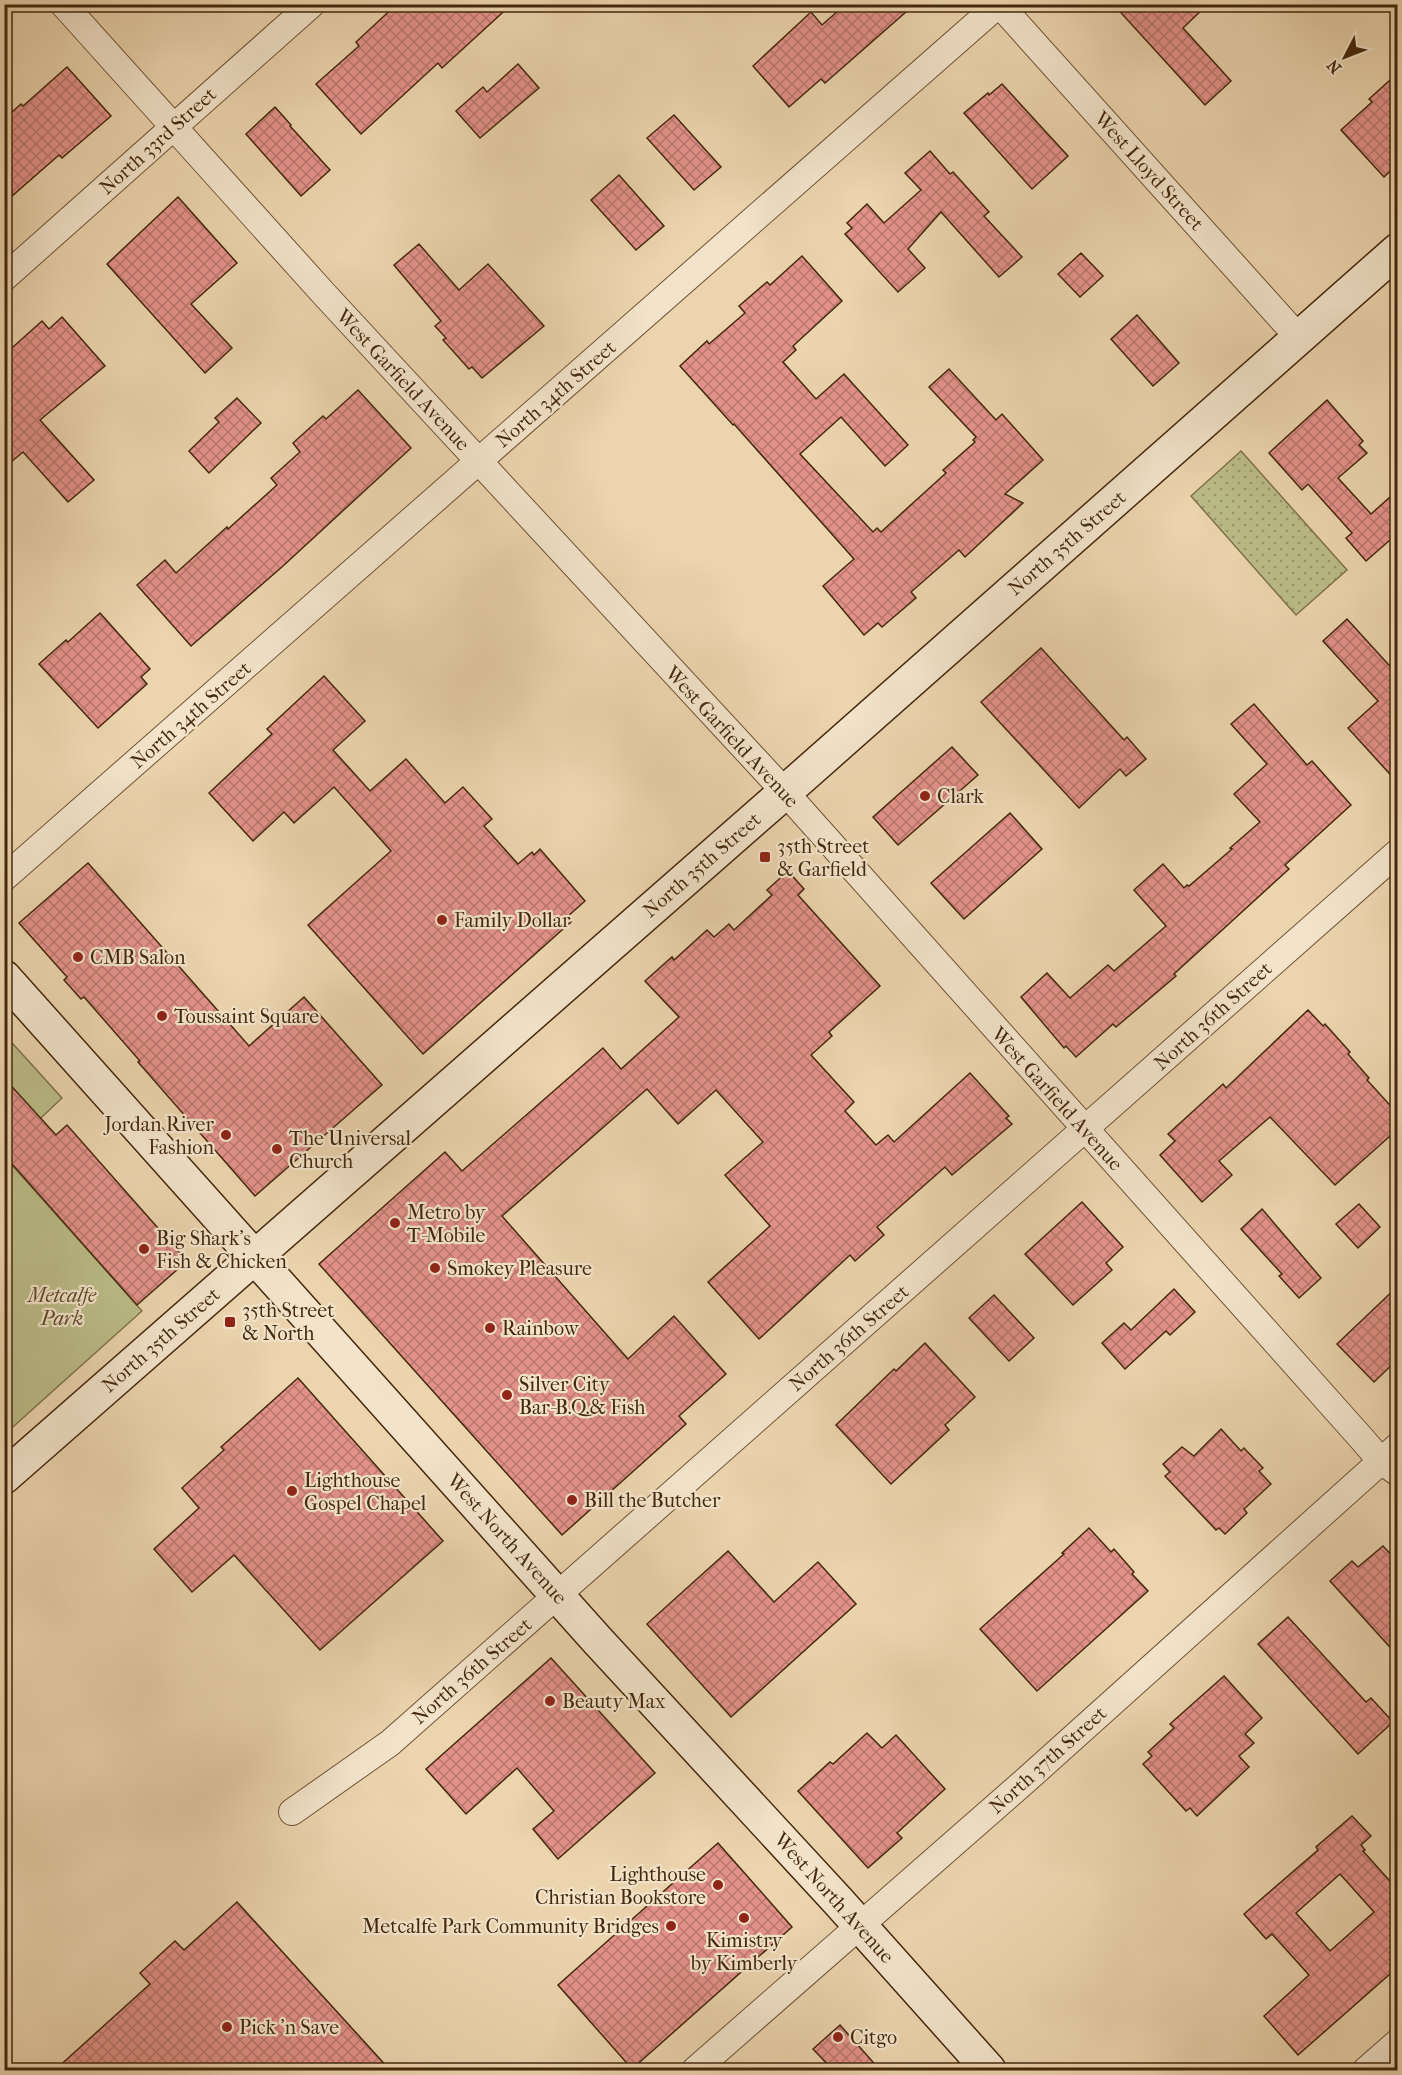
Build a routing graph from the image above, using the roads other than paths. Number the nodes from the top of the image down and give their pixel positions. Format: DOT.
graph roads {
  1 [pos="63,4"];
  2 [pos="312,4"];
  3 [pos="999,5"];
  4 [pos="172,128"];
  5 [pos="1398,250"];
  6 [pos="4,278"];
  7 [pos="1299,338"];
  8 [pos="478,461"];
  9 [pos="785,792"];
  10 [pos="1398,852"];
  11 [pos="4,878"];
  12 [pos="4,977"];
  13 [pos="1084,1130"];
  14 [pos="255,1257"];
  15 [pos="1392,1460"];
  16 [pos="4,1477"];
  17 [pos="557,1596"];
  18 [pos="292,1812"];
  19 [pos="860,1925"];
  20 [pos="1398,2042"];
  21 [pos="695,2070"];
  22 [pos="989,2070"];
  23 [pos="1366,2070"];
  1 -- 4 [label="street, West Garfield Avenue"];
  2 -- 4 [label="street, North 33rd Street"];
  3 -- 7 [label="street, West Lloyd Street"];
  3 -- 8 [label="street, North 34th Street"];
  4 -- 6 [label="street, North 33rd Street"];
  4 -- 8 [label="street, West Garfield Avenue"];
  5 -- 7 [label="main road, North 35th Street"];
  7 -- 9 [label="main road, North 35th Street"];
  8 -- 9 [label="street, West Garfield Avenue"];
  8 -- 11 [label="street, North 34th Street"];
  9 -- 13 [label="street, West Garfield Avenue"];
  9 -- 14 [label="main road, North 35th Street"];
  10 -- 13 [label="street, North 36th Street"];
  12 -- 14 [label="main road, West North Avenue"];
  13 -- 15 [label="street, West Garfield Avenue"];
  13 -- 17 [label="street, North 36th Street"];
  14 -- 16 [label="main road, North 35th Street"];
  14 -- 17 [label="main road, West North Avenue"];
  15 -- 19 [label="street, North 37th Street"];
  17 -- 18 [label="street, North 36th Street"];
  17 -- 19 [label="main road, West North Avenue"];
  19 -- 21 [label="street, North 37th Street"];
  19 -- 22 [label="main road, West North Avenue"];
  20 -- 23 [label="street"];
}
